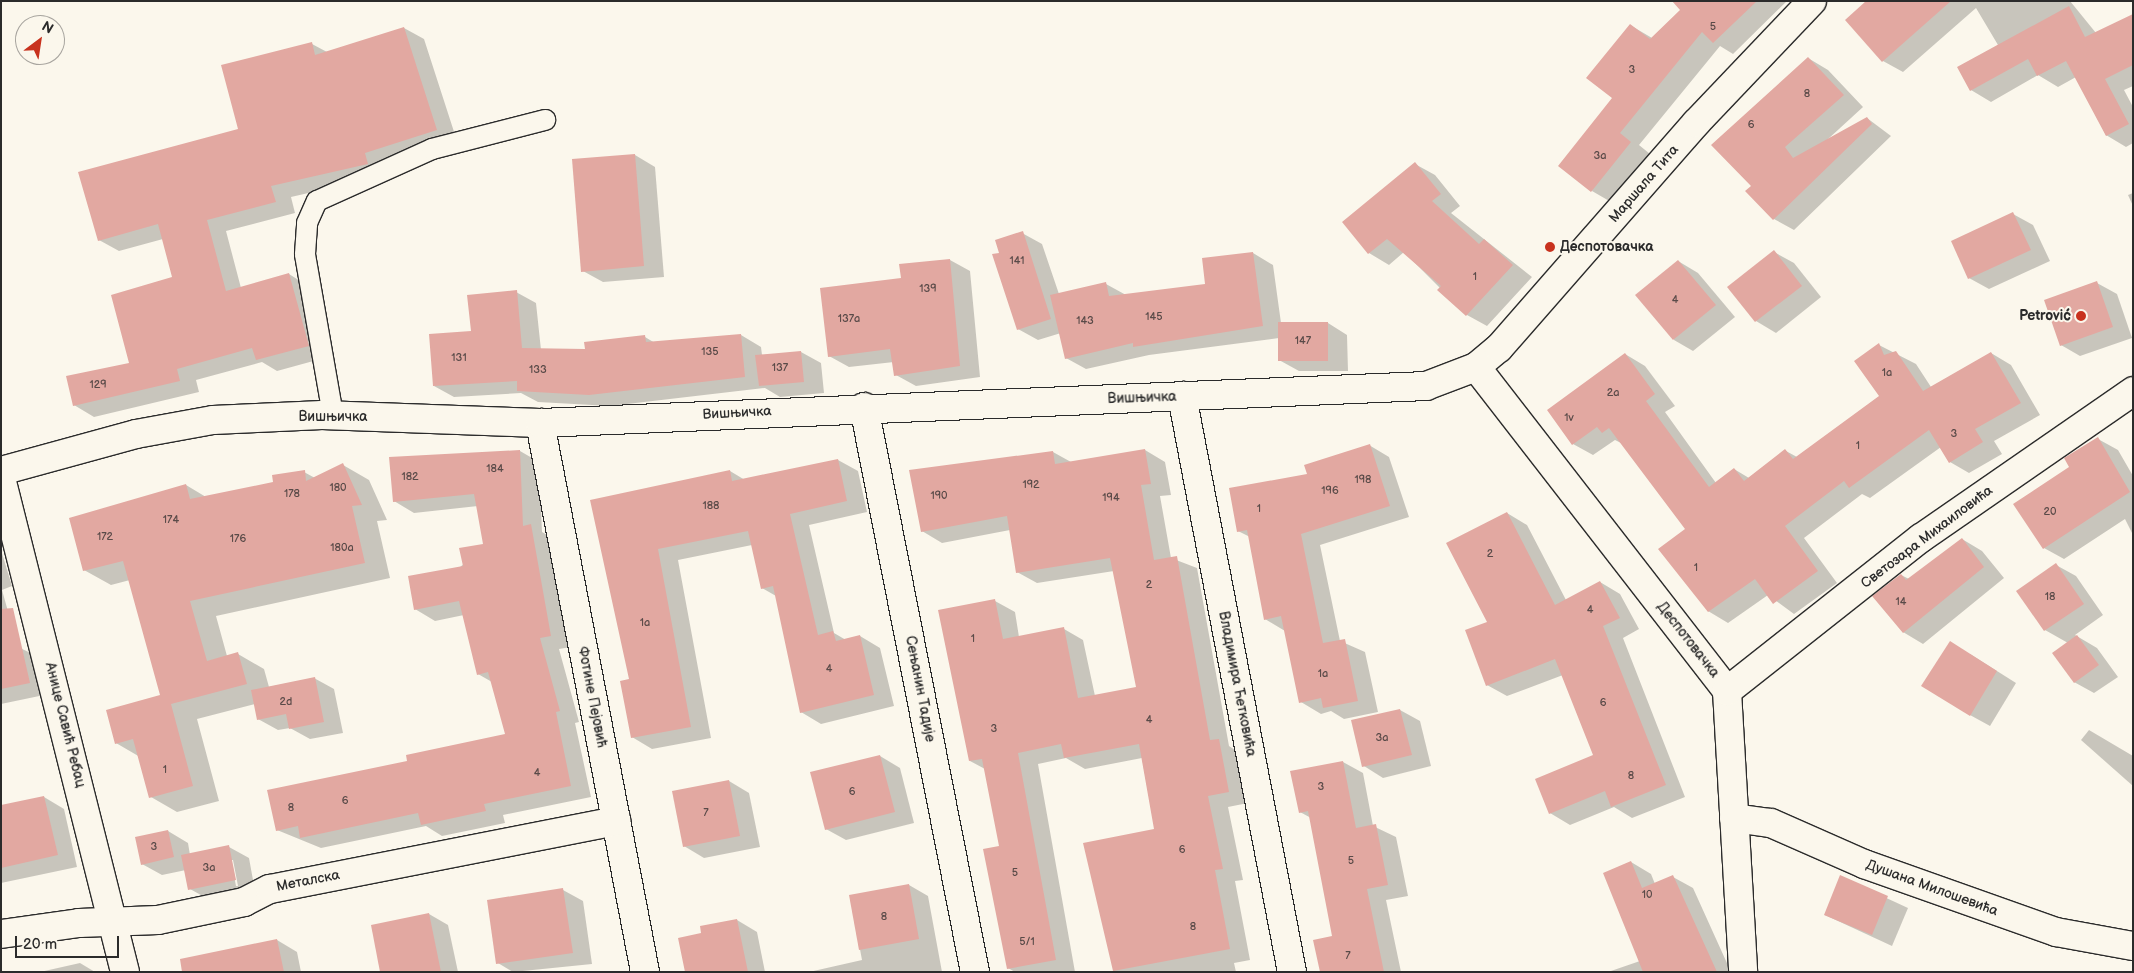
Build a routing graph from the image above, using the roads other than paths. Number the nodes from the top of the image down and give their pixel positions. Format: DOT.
graph roads {
  1 [pos="1812,1"];
  2 [pos="545,120"];
  3 [pos="1476,367"];
  4 [pos="2133,392"];
  5 [pos="1182,396"];
  6 [pos="864,406"];
  7 [pos="333,416"];
  8 [pos="540,423"];
  9 [pos="1,471"];
  10 [pos="1,478"];
  11 [pos="1727,691"];
  12 [pos="1734,818"];
  13 [pos="616,821"];
  14 [pos="115,920"];
  15 [pos="1,934"];
  16 [pos="2133,946"];
  17 [pos="125,972"];
  18 [pos="645,972"];
  19 [pos="975,972"];
  20 [pos="1292,972"];
  21 [pos="1743,972"];
  1 -- 3 [label="street, Маршала Тита"];
  2 -- 7 [label="lane"];
  3 -- 5 [label="street, Вишњичка"];
  3 -- 11 [label="street, Деспотовачка"];
  4 -- 11 [label="street, Светозара Михаиловића"];
  5 -- 6 [label="street, Вишњичка"];
  5 -- 20 [label="street, Владимира Ћетковића"];
  6 -- 8 [label="street, Вишњичка"];
  6 -- 19 [label="street, Сењанин Тадије"];
  7 -- 8 [label="street, Вишњичка"];
  7 -- 9 [label="street, Вишњичка"];
  8 -- 13 [label="street, Фотине Пејовић"];
  10 -- 14 [label="street, Анице Савић Ребац"];
  11 -- 12 [label="street, Деспотовачка"];
  12 -- 16 [label="street, Душана Милошевића"];
  12 -- 21 [label="street, Деспотовачка"];
  13 -- 14 [label="street, Металска"];
  13 -- 18 [label="street, Фотине Пејовић"];
  14 -- 15 [label="street, Металска"];
  14 -- 17 [label="street, Анице Савић Ребац"];
}
